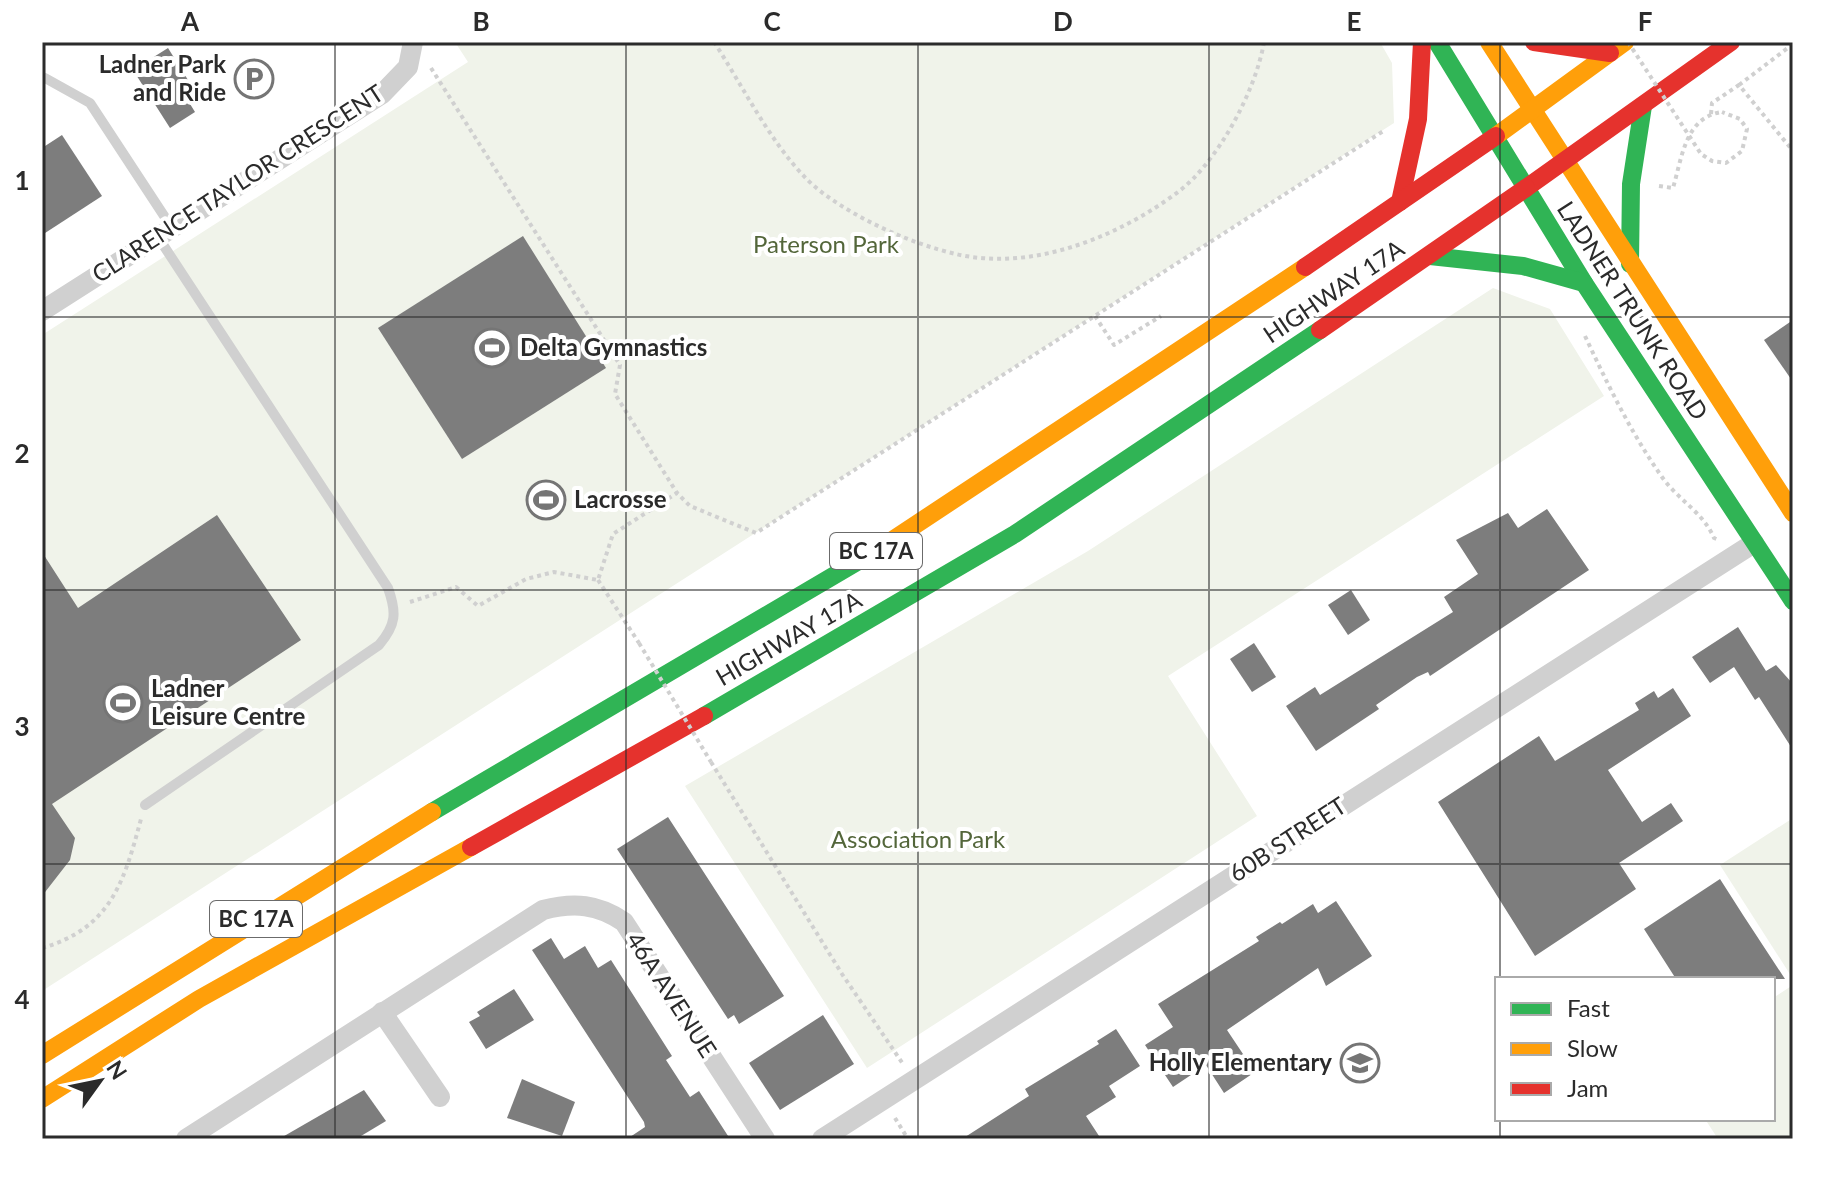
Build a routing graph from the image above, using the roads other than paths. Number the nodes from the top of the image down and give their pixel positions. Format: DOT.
graph roads {
  1 [pos="413,42"];
  2 [pos="1422,42"];
  3 [pos="1437,42"];
  4 [pos="1489,42"];
  5 [pos="1534,42"];
  6 [pos="1731,42"];
  7 [pos="1621,46"];
  8 [pos="45,78"];
  9 [pos="1643,106"];
  10 [pos="1532,110"];
  11 [pos="1496,136"];
  12 [pos="1565,161"];
  13 [pos="1526,188"];
  14 [pos="1400,202"];
  15 [pos="165,233"];
  16 [pos="1430,256"];
  17 [pos="1630,264"];
  18 [pos="1584,283"];
  19 [pos="42,311"];
  20 [pos="1793,513"];
  21 [pos="1754,543"];
  22 [pos="1793,601"];
  23 [pos="145,805"];
  24 [pos="382,1012"];
  25 [pos="42,1055"];
  26 [pos="440,1097"];
  27 [pos="42,1099"];
  28 [pos="186,1139"];
  29 [pos="765,1139"];
  30 [pos="822,1139"];
  1 -- 15 [label="street, CLARENCE TAYLOR CRESCENT"];
  2 -- 14 [label="main road"];
  3 -- 11 [label="main road, LADNER TRUNK ROAD"];
  4 -- 10 [label="main road, LADNER TRUNK ROAD"];
  5 -- 7 [label="main road"];
  6 -- 9 [label="main road, HIGHWAY 17A / BC 17A"];
  7 -- 10 [label="main road, HIGHWAY 17A / BC 17A"];
  8 -- 15 [label="lane"];
  9 -- 12 [label="main road, HIGHWAY 17A / BC 17A"];
  9 -- 17 [label="main road"];
  10 -- 11 [label="main road, HIGHWAY 17A / BC 17A"];
  10 -- 12 [label="main road, LADNER TRUNK ROAD"];
  11 -- 13 [label="main road, LADNER TRUNK ROAD"];
  11 -- 14 [label="main road, HIGHWAY 17A / BC 17A"];
  12 -- 13 [label="main road, HIGHWAY 17A / BC 17A"];
  12 -- 17 [label="main road, LADNER TRUNK ROAD"];
  13 -- 16 [label="main road, HIGHWAY 17A / BC 17A"];
  13 -- 18 [label="main road, LADNER TRUNK ROAD"];
  14 -- 25 [label="main road, HIGHWAY 17A / BC 17A"];
  15 -- 19 [label="street, CLARENCE TAYLOR CRESCENT"];
  15 -- 23 [label="lane"];
  16 -- 18 [label="main road"];
  16 -- 27 [label="main road, HIGHWAY 17A / BC 17A"];
  17 -- 20 [label="main road, LADNER TRUNK ROAD"];
  18 -- 21 [label="main road, LADNER TRUNK ROAD"];
  21 -- 22 [label="main road, LADNER TRUNK ROAD"];
  21 -- 30 [label="street, 60B STREET"];
  24 -- 26 [label="street"];
  24 -- 28 [label="street"];
  24 -- 29 [label="street, 46A AVENUE"];
}
